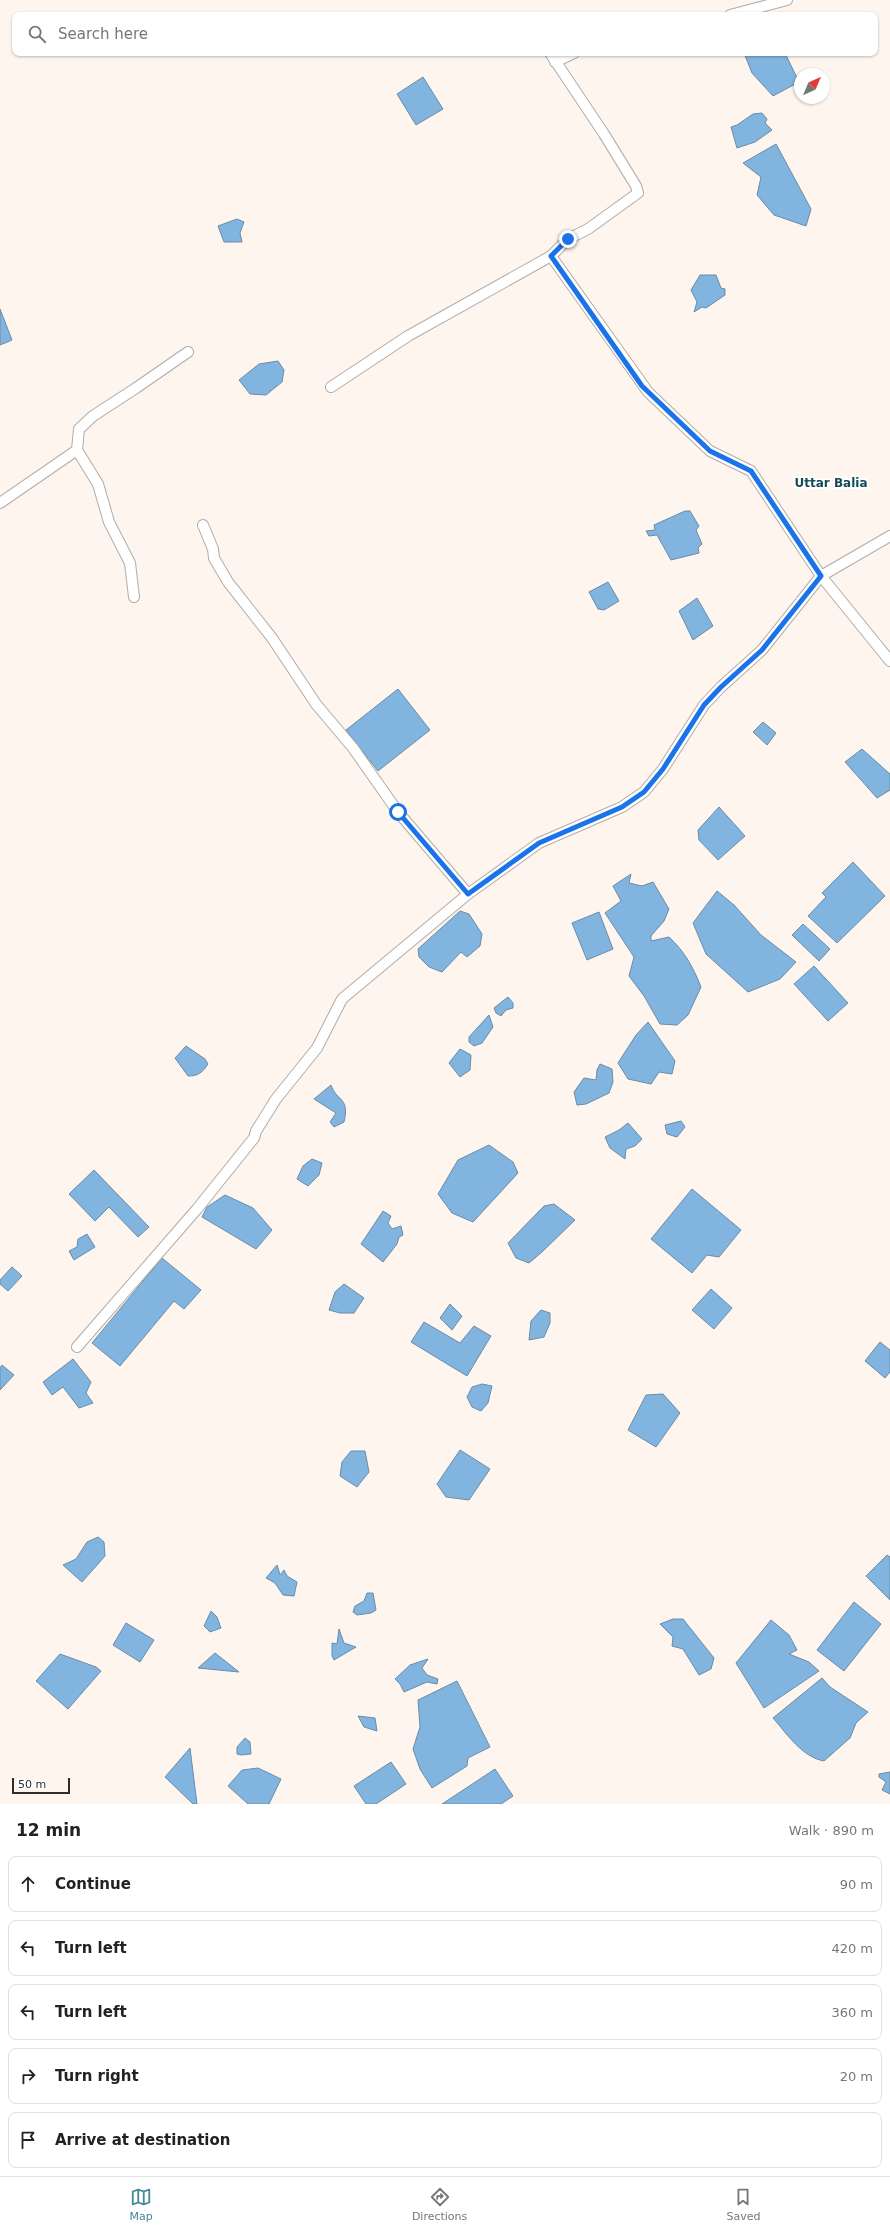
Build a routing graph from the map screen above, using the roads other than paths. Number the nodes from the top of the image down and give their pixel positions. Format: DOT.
graph roads {
  1 [pos="786,0"];
  2 [pos="741,12"];
  3 [pos="552,56"];
  4 [pos="568,56"];
  5 [pos="555,62"];
  6 [pos="551,256"];
  7 [pos="188,352"];
  8 [pos="331,387"];
  9 [pos="77,450"];
  10 [pos="0,503"];
  11 [pos="203,525"];
  12 [pos="890,536"];
  13 [pos="821,576"];
  14 [pos="134,597"];
  15 [pos="890,661"];
  16 [pos="468,894"];
  17 [pos="77,1347"];
  1 -- 2 [label="street"];
  3 -- 5 [label="street"];
  4 -- 5 [label="street"];
  5 -- 6 [label="street"];
  6 -- 8 [label="street"];
  6 -- 13 [label="street"];
  7 -- 9 [label="street"];
  9 -- 10 [label="street"];
  9 -- 14 [label="street"];
  11 -- 16 [label="street"];
  12 -- 13 [label="street"];
  13 -- 15 [label="street"];
  13 -- 16 [label="street"];
  16 -- 17 [label="street"];
}
